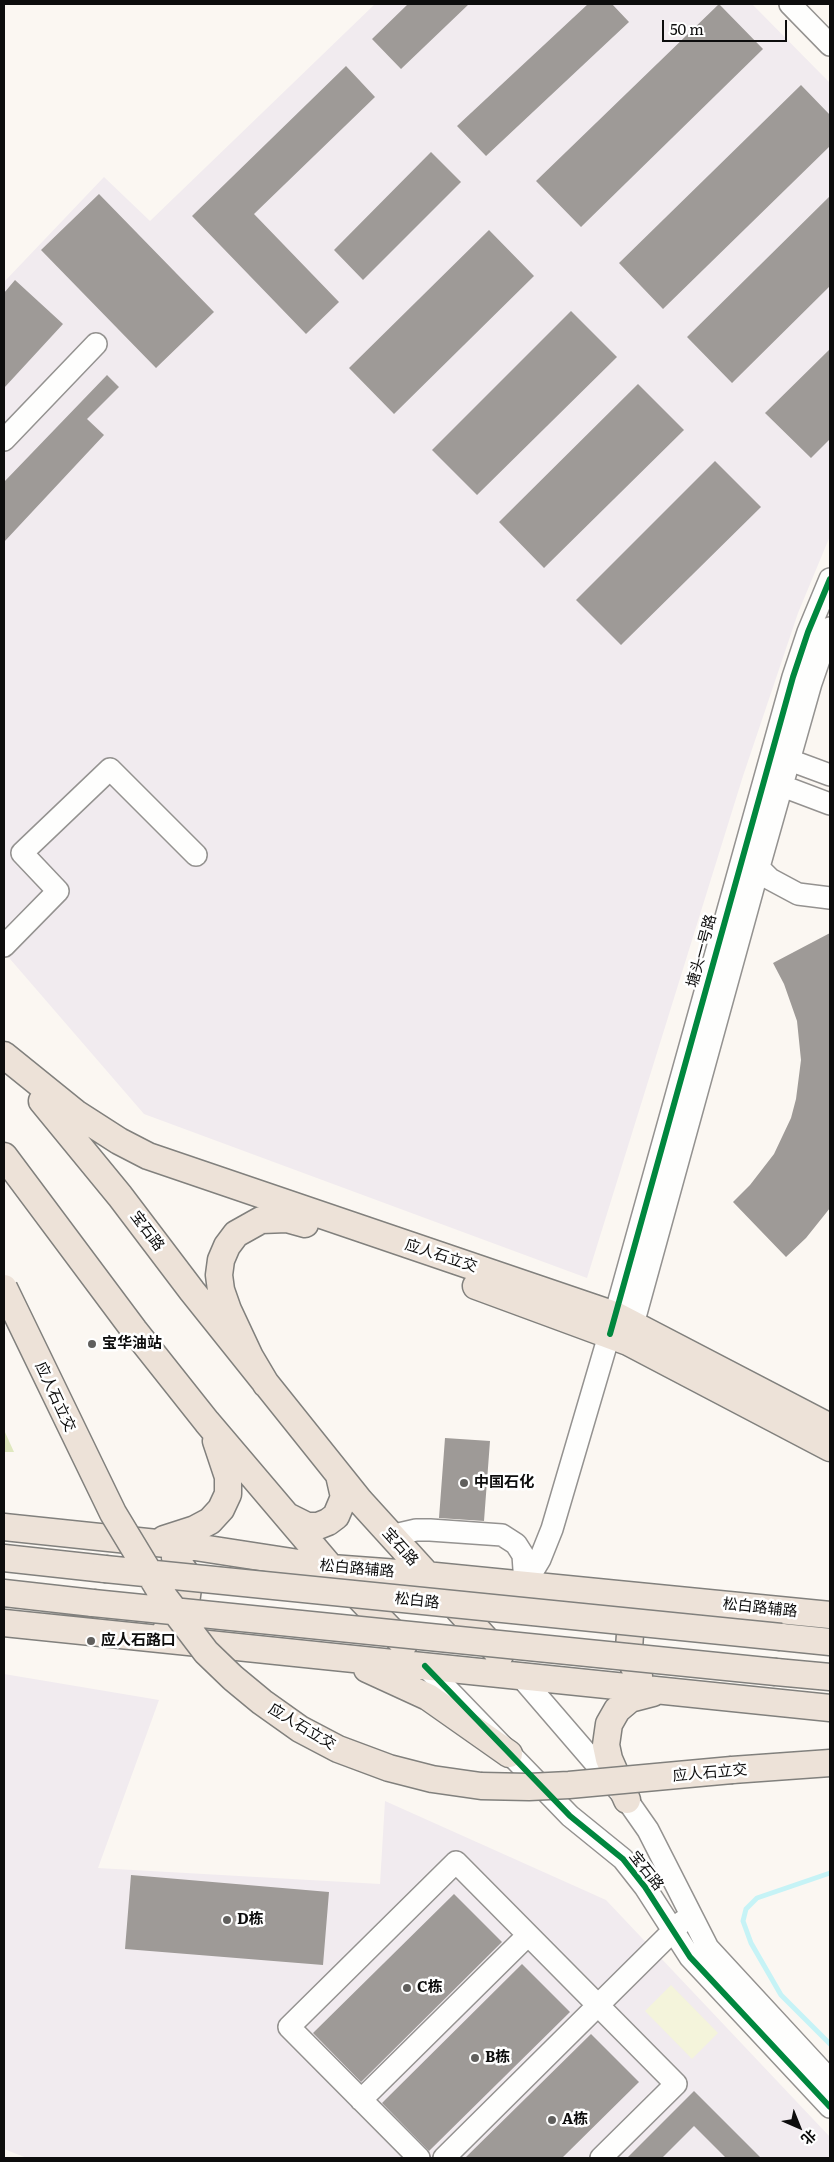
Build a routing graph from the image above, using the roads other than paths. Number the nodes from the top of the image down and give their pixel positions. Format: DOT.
graph roads {
  1 [pos="790,4"];
  2 [pos="830,45"];
  3 [pos="96,344"];
  4 [pos="4,440"];
  5 [pos="830,579"];
  6 [pos="830,628"];
  7 [pos="780,756"];
  8 [pos="830,775"];
  9 [pos="773,783"];
  10 [pos="830,804"];
  11 [pos="196,856"];
  12 [pos="758,868"];
  13 [pos="830,898"];
  14 [pos="4,946"];
  15 [pos="4,1057"];
  16 [pos="4,1156"];
  17 [pos="4,1288"];
  18 [pos="622,1328"];
  19 [pos="266,1384"];
  20 [pos="207,1422"];
  21 [pos="830,1427"];
  22 [pos="830,1448"];
  23 [pos="339,1475"];
  24 [pos="287,1515"];
  25 [pos="4,1527"];
  26 [pos="390,1536"];
  27 [pos="149,1542"];
  28 [pos="4,1558"];
  29 [pos="331,1568"];
  30 [pos="425,1575"];
  31 [pos="526,1584"];
  32 [pos="4,1593"];
  33 [pos="676,1599"];
  34 [pos="830,1615"];
  35 [pos="4,1623"];
  36 [pos="134,1637"];
  37 [pos="830,1642"];
  38 [pos="341,1658"];
  39 [pos="426,1666"];
  40 [pos="520,1677"];
  41 [pos="830,1677"];
  42 [pos="666,1692"];
  43 [pos="830,1708"];
  44 [pos="509,1754"];
  45 [pos="830,1763"];
  46 [pos="627,1800"];
  47 [pos="691,1913"];
  48 [pos="673,1931"];
  49 [pos="528,1935"];
  50 [pos="598,2005"];
  51 [pos="830,2080"];
  52 [pos="362,2100"];
  53 [pos="830,2107"];
  54 [pos="419,2158"];
  55 [pos="444,2158"];
  56 [pos="601,2158"];
  1 -- 2 [label="street"];
  3 -- 4 [label="street"];
  5 -- 7 [label="street, 塘头一号路"];
  6 -- 7 [label="street, 塘头一号路"];
  7 -- 8 [label="street"];
  7 -- 9 [label="street, 塘头一号路"];
  9 -- 10 [label="street"];
  9 -- 12 [label="street, 塘头一号路"];
  9 -- 18 [label="street, 塘头一号路"];
  11 -- 14 [label="street"];
  12 -- 13 [label="street"];
  12 -- 18 [label="street, 塘头一号路"];
  15 -- 18 [label="main road, 应人石立交"];
  15 -- 19 [label="main road, 宝石路"];
  16 -- 20 [label="main road, 宝石路"];
  17 -- 45 [label="main road, 应人石立交, bridge"];
  18 -- 19 [label="main road"];
  18 -- 21 [label="main road, 应人石立交"];
  18 -- 22 [label="main road"];
  18 -- 31 [label="street"];
  19 -- 23 [label="main road, 宝石路"];
  20 -- 24 [label="main road, 宝石路"];
  20 -- 27 [label="main road"];
  23 -- 24 [label="main road"];
  23 -- 26 [label="main road, 宝石路"];
  24 -- 29 [label="main road, 宝石路"];
  25 -- 27 [label="main road, 松白路辅路"];
  26 -- 30 [label="main road, 宝石路"];
  26 -- 31 [label="street"];
  27 -- 29 [label="main road, 松白路辅路"];
  27 -- 36 [label="main road"];
  28 -- 37 [label="main road, 松白路, bridge"];
  29 -- 30 [label="main road, 松白路辅路"];
  29 -- 39 [label="main road, 宝石路"];
  30 -- 31 [label="main road, 松白路辅路"];
  30 -- 40 [label="main road, 宝石路"];
  31 -- 33 [label="main road, 松白路辅路"];
  32 -- 41 [label="main road, bridge"];
  33 -- 34 [label="main road, 松白路辅路"];
  33 -- 42 [label="main road"];
  35 -- 36 [label="main road"];
  36 -- 38 [label="main road"];
  38 -- 39 [label="main road"];
  38 -- 44 [label="main road"];
  39 -- 40 [label="main road"];
  39 -- 44 [label="street, 宝石路"];
  40 -- 42 [label="main road"];
  40 -- 46 [label="street, 宝石路"];
  42 -- 43 [label="main road"];
  42 -- 46 [label="main road"];
  44 -- 48 [label="street, 宝石路"];
  46 -- 47 [label="street, 宝石路"];
  47 -- 48 [label="street"];
  47 -- 51 [label="street, 宝石路"];
  48 -- 50 [label="street"];
  48 -- 53 [label="street, 宝石路"];
  49 -- 50 [label="street"];
  49 -- 52 [label="street"];
  49 -- 52 [label="street"];
  50 -- 55 [label="street"];
  50 -- 56 [label="street"];
  52 -- 54 [label="street"];
}
